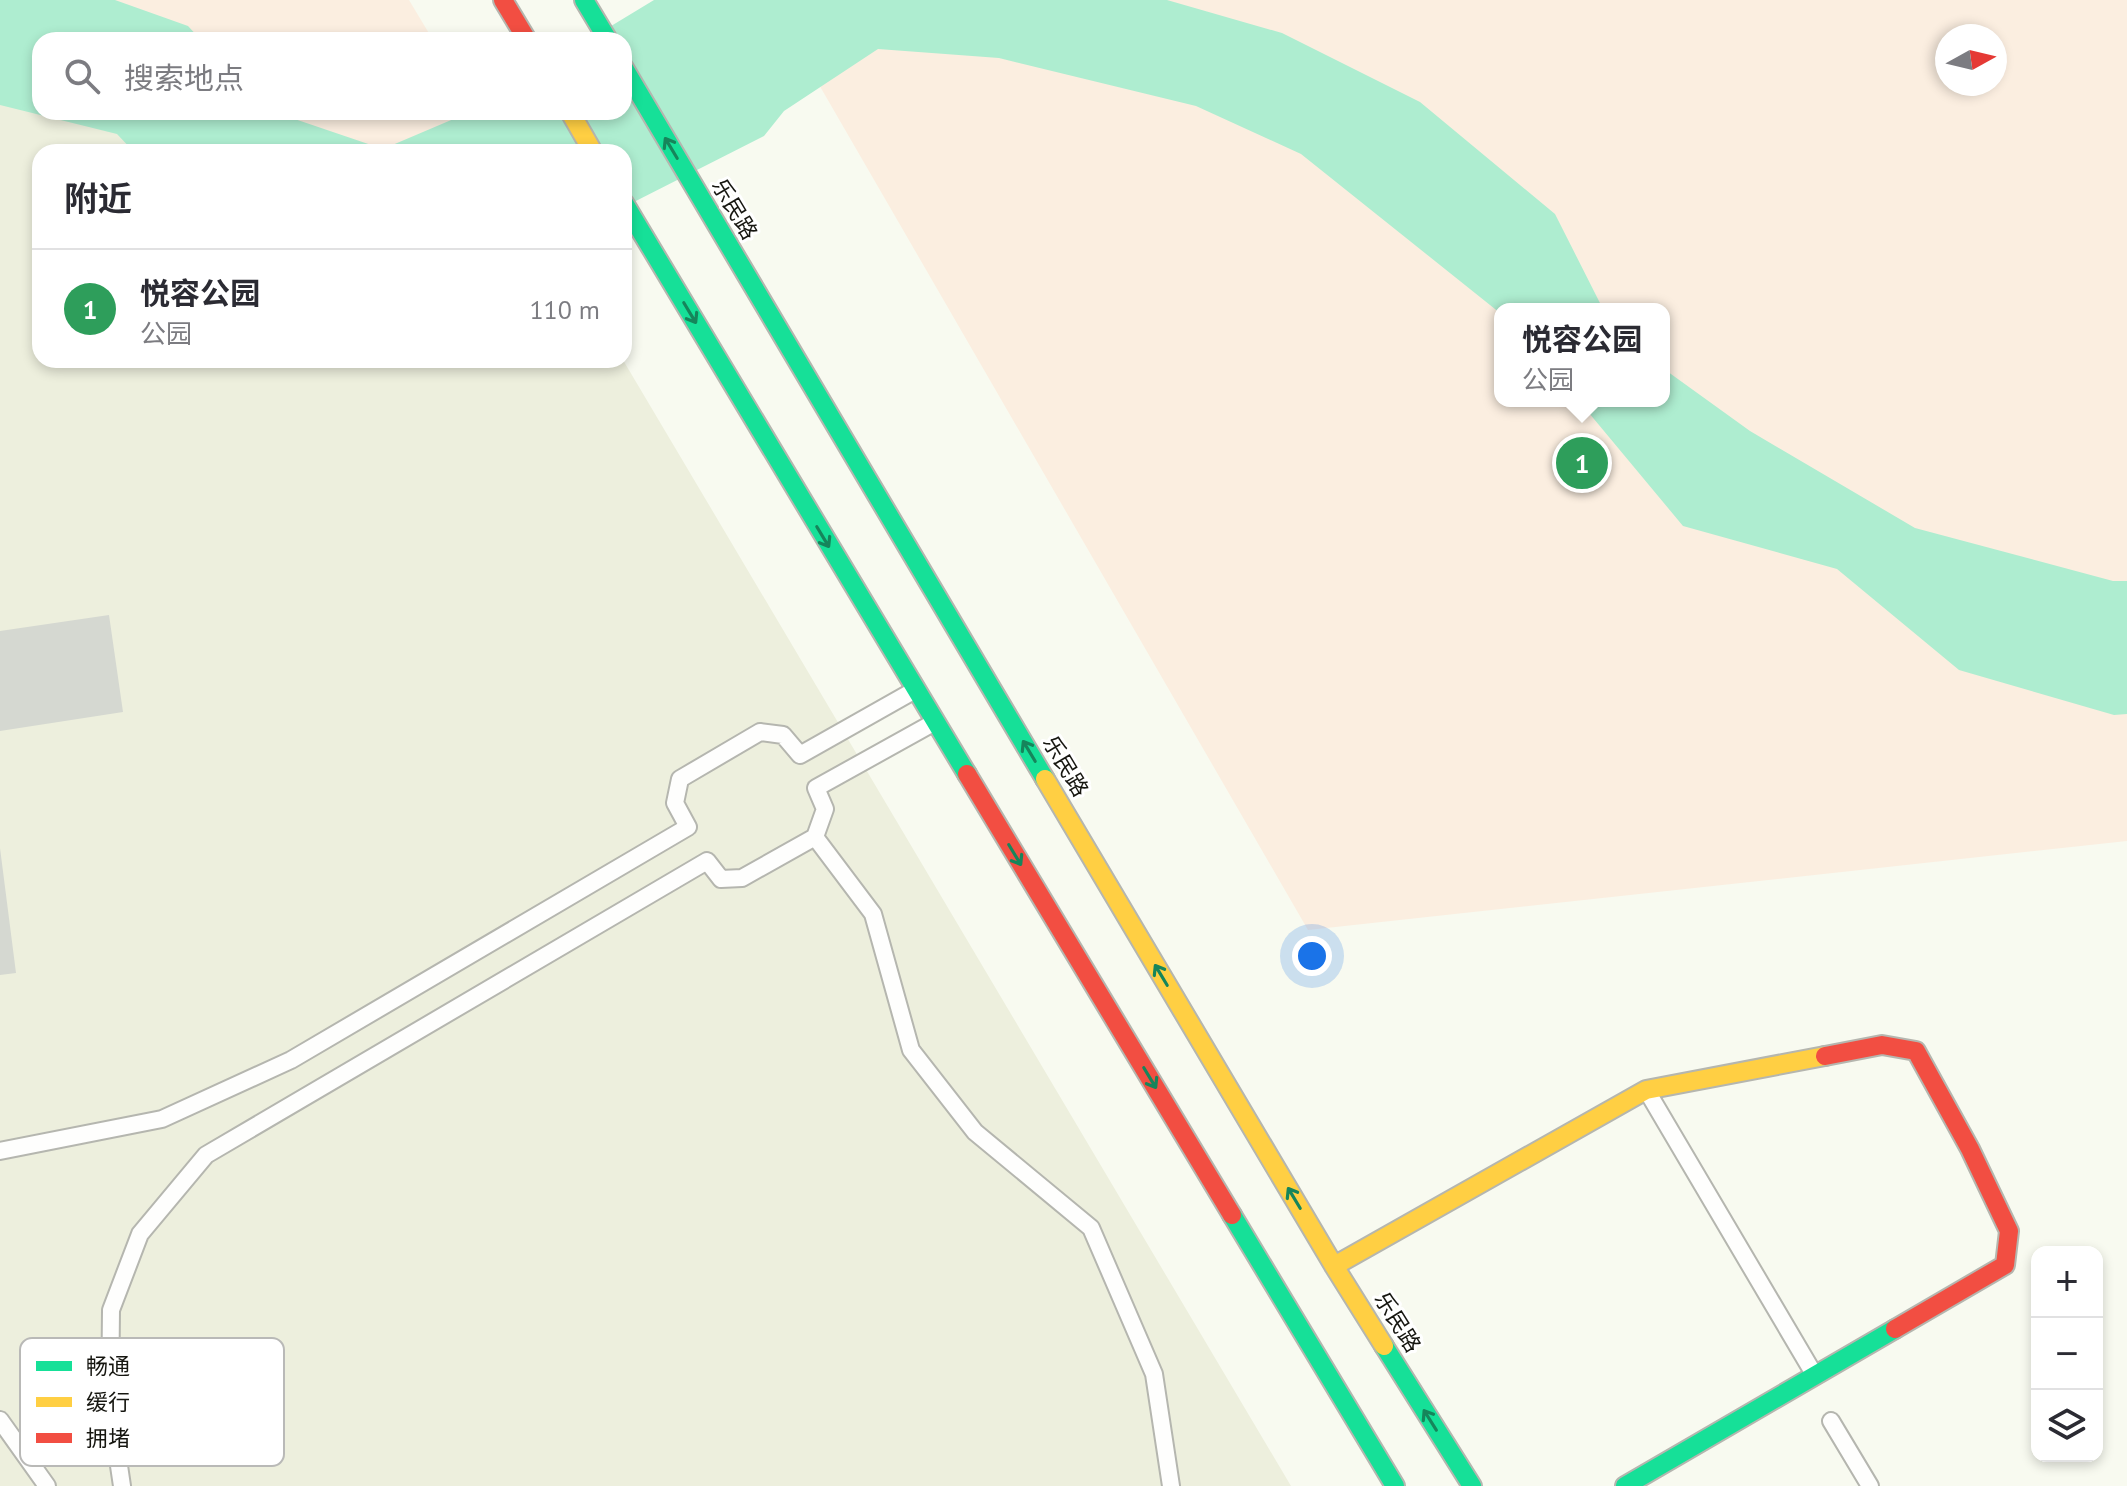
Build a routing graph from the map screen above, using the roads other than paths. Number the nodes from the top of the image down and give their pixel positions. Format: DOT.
graph roads {
  1 [pos="584,0"];
  2 [pos="503,1"];
  3 [pos="522,32"];
  4 [pos="603,32"];
  5 [pos="632,82"];
  6 [pos="575,120"];
  7 [pos="588,144"];
  8 [pos="632,216"];
  9 [pos="915,690"];
  10 [pos="935,722"];
  11 [pos="815,837"];
  12 [pos="1646,1090"];
  13 [pos="0,1151"];
  14 [pos="1334,1266"];
  15 [pos="111,1338"];
  16 [pos="1815,1375"];
  17 [pos="0,1420"];
  18 [pos="1831,1421"];
  19 [pos="20,1448"];
  20 [pos="33,1466"];
  21 [pos="119,1466"];
  22 [pos="47,1486"];
  23 [pos="122,1486"];
  24 [pos="1171,1486"];
  25 [pos="1395,1486"];
  26 [pos="1472,1486"];
  27 [pos="1625,1486"];
  28 [pos="1870,1486"];
  1 -- 4 [label="main road"];
  2 -- 3 [label="main road"];
  14 -- 5 [label="main road, 乐民路, one-way"];
  6 -- 7 [label="main road"];
  8 -- 9 [label="main road, one-way"];
  9 -- 10 [label="main road"];
  9 -- 13 [label="lane"];
  10 -- 11 [label="lane"];
  10 -- 25 [label="main road, one-way"];
  11 -- 15 [label="lane"];
  11 -- 24 [label="lane"];
  12 -- 14 [label="main road"];
  12 -- 16 [label="lane"];
  12 -- 16 [label="main road"];
  26 -- 14 [label="main road, 乐民路, one-way"];
  16 -- 27 [label="main road"];
  17 -- 19 [label="lane"];
  18 -- 28 [label="lane"];
  20 -- 22 [label="lane"];
  21 -- 23 [label="lane"];
}
